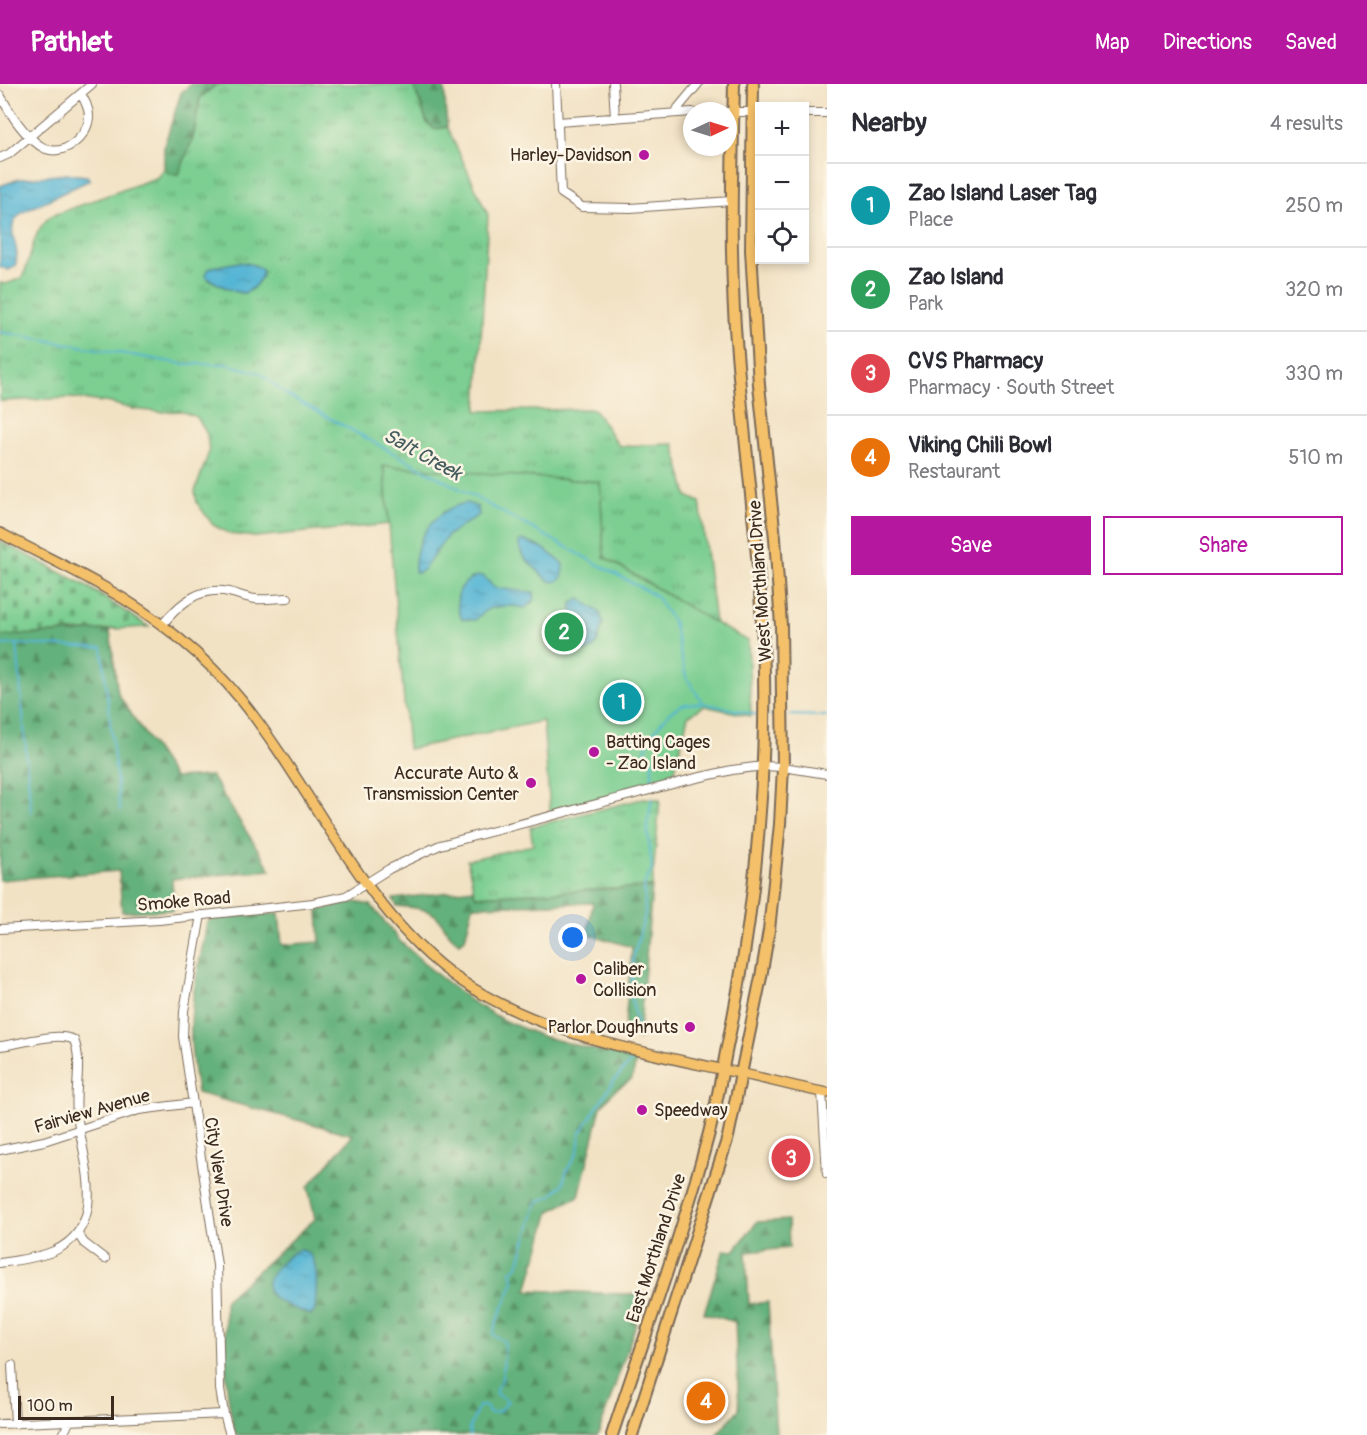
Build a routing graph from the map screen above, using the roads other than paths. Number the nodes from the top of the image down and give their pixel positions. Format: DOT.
graph roads {
  1 [pos="92,84"];
  2 [pos="556,84"];
  3 [pos="613,84"];
  4 [pos="698,84"];
  5 [pos="734,84"];
  6 [pos="753,84"];
  7 [pos="81,94"];
  8 [pos="0,95"];
  9 [pos="732,102"];
  10 [pos="755,103"];
  11 [pos="737,112"];
  12 [pos="755,112"];
  13 [pos="809,112"];
  14 [pos="683,113"];
  15 [pos="827,113"];
  16 [pos="676,114"];
  17 [pos="615,118"];
  18 [pos="558,122"];
  19 [pos="30,137"];
  20 [pos="755,140"];
  21 [pos="77,141"];
  22 [pos="84,148"];
  23 [pos="731,156"];
  24 [pos="0,158"];
  25 [pos="732,201"];
  26 [pos="0,533"];
  27 [pos="288,598"];
  28 [pos="162,625"];
  29 [pos="763,766"];
  30 [pos="783,766"];
  31 [pos="827,774"];
  32 [pos="367,884"];
  33 [pos="201,915"];
  34 [pos="0,929"];
  35 [pos="0,1046"];
  36 [pos="723,1069"];
  37 [pos="742,1073"];
  38 [pos="824,1093"];
  39 [pos="193,1103"];
  40 [pos="79,1129"];
  41 [pos="0,1150"];
  42 [pos="827,1174"];
  43 [pos="78,1234"];
  44 [pos="105,1259"];
  45 [pos="0,1263"];
  46 [pos="12,1365"];
  47 [pos="224,1414"];
  48 [pos="69,1422"];
  49 [pos="0,1424"];
  50 [pos="15,1424"];
  51 [pos="63,1435"];
  52 [pos="230,1435"];
  53 [pos="612,1435"];
  54 [pos="632,1435"];
  1 -- 7 [label="street"];
  2 -- 18 [label="street"];
  3 -- 17 [label="street"];
  4 -- 16 [label="street"];
  5 -- 9 [label="highway, West Morthland Drive"];
  6 -- 10 [label="highway, West Morthland Drive"];
  7 -- 19 [label="street"];
  7 -- 21 [label="street"];
  8 -- 19 [label="street"];
  11 -- 12 [label="street"];
  13 -- 15 [label="street"];
  14 -- 16 [label="street"];
  16 -- 17 [label="street"];
  17 -- 18 [label="street"];
  18 -- 25 [label="street"];
  19 -- 21 [label="street"];
  19 -- 24 [label="street"];
  20 -- 30 [label="highway, West Morthland Drive"];
  21 -- 22 [label="street"];
  23 -- 25 [label="highway, West Morthland Drive"];
  25 -- 29 [label="highway, West Morthland Drive"];
  26 -- 28 [label="main road"];
  27 -- 28 [label="street"];
  28 -- 32 [label="main road"];
  29 -- 30 [label="street, Smoke Road"];
  29 -- 32 [label="street, Smoke Road"];
  29 -- 36 [label="highway, West Morthland Drive"];
  30 -- 31 [label="street, Smoke Road"];
  30 -- 37 [label="highway, West Morthland Drive"];
  32 -- 33 [label="street, Smoke Road"];
  32 -- 36 [label="main road"];
  33 -- 34 [label="street, Smoke Road"];
  33 -- 39 [label="street, City View Drive"];
  35 -- 40 [label="street"];
  36 -- 37 [label="main road"];
  36 -- 53 [label="highway, East Morthland Drive"];
  37 -- 38 [label="main road"];
  37 -- 54 [label="highway, East Morthland Drive"];
  38 -- 42 [label="street"];
  39 -- 40 [label="street, Fairview Avenue"];
  39 -- 47 [label="street, City View Drive"];
  40 -- 41 [label="street, Fairview Avenue"];
  40 -- 43 [label="street"];
  43 -- 44 [label="street"];
  43 -- 45 [label="street"];
  46 -- 50 [label="street"];
  47 -- 48 [label="street"];
  47 -- 52 [label="street, City View Drive"];
  48 -- 50 [label="street"];
  48 -- 51 [label="street"];
  49 -- 50 [label="street"];
}
